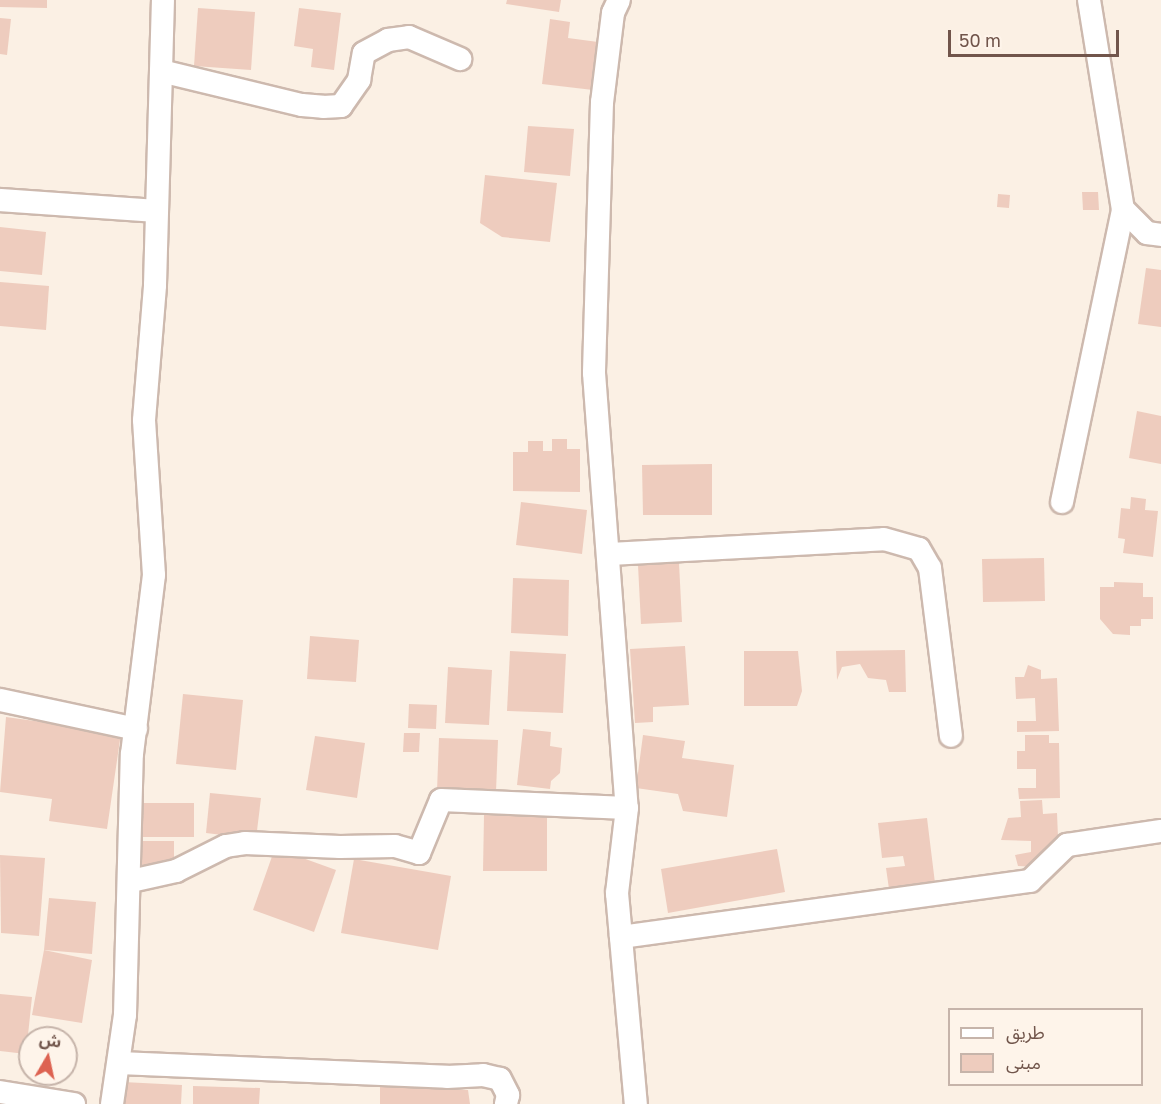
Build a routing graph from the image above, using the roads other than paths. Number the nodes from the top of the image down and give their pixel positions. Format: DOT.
graph roads {
  1 [pos="163,0"];
  2 [pos="619,0"];
  3 [pos="1089,0"];
  4 [pos="460,59"];
  5 [pos="161,71"];
  6 [pos="0,200"];
  7 [pos="1123,209"];
  8 [pos="157,211"];
  9 [pos="1161,235"];
  10 [pos="1062,501"];
  11 [pos="610,554"];
  12 [pos="0,700"];
  13 [pos="136,729"];
  14 [pos="951,736"];
  15 [pos="627,808"];
  16 [pos="1161,831"];
  17 [pos="131,881"];
  18 [pos="621,937"];
  19 [pos="119,1063"];
  20 [pos="0,1092"];
  21 [pos="74,1104"];
  22 [pos="112,1104"];
  23 [pos="506,1104"];
  24 [pos="636,1104"];
  1 -- 5 [label="street"];
  2 -- 11 [label="street"];
  3 -- 7 [label="street"];
  4 -- 5 [label="street"];
  5 -- 8 [label="street"];
  6 -- 8 [label="street"];
  7 -- 9 [label="street"];
  7 -- 10 [label="street"];
  8 -- 13 [label="street"];
  11 -- 14 [label="street"];
  11 -- 15 [label="street"];
  12 -- 13 [label="street"];
  13 -- 17 [label="street"];
  15 -- 17 [label="street"];
  15 -- 18 [label="street"];
  16 -- 18 [label="street"];
  17 -- 19 [label="street"];
  18 -- 24 [label="street"];
  19 -- 22 [label="street"];
  19 -- 23 [label="street"];
  20 -- 21 [label="street"];
}
